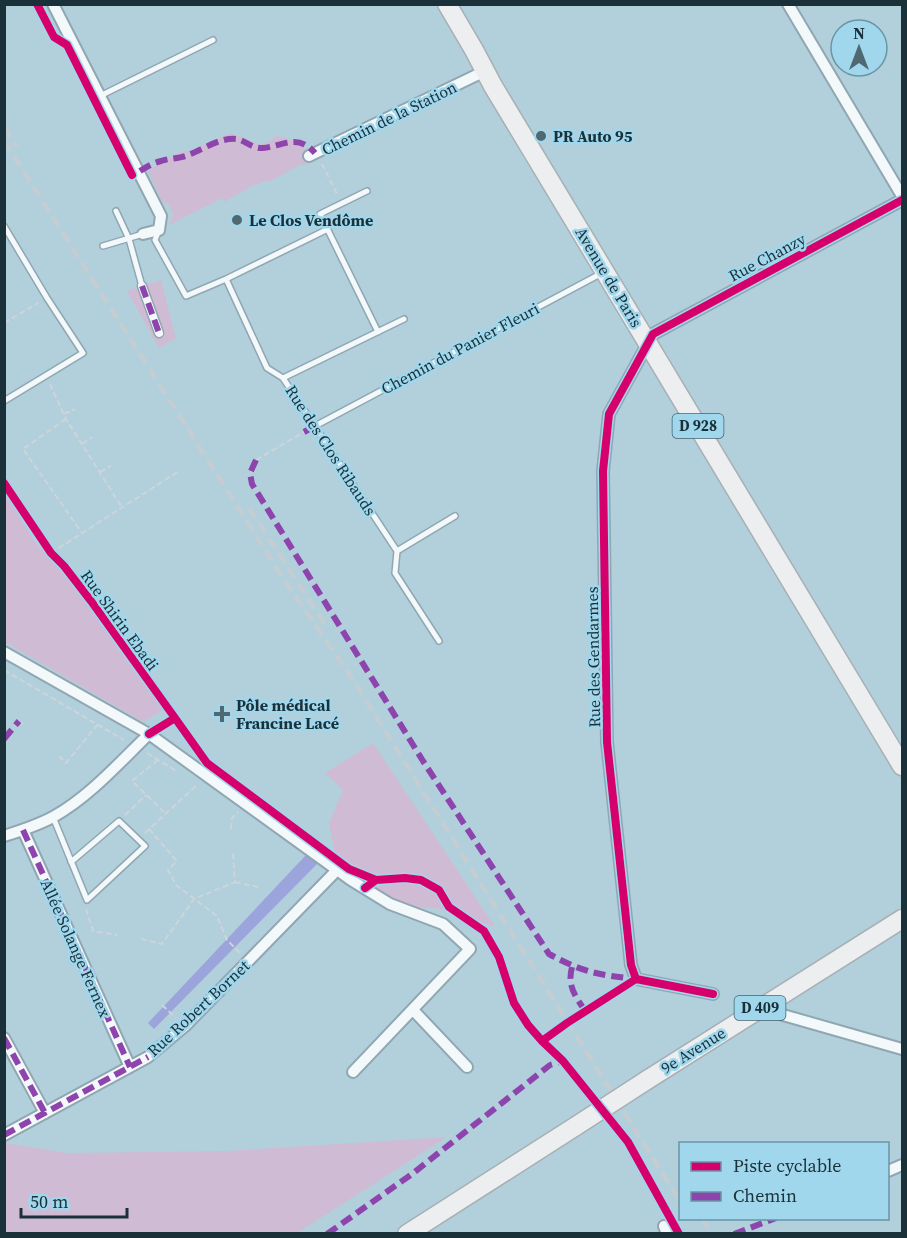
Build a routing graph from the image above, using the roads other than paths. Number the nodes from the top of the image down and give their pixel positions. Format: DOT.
graph roads {
  1 [pos="53,4"];
  2 [pos="447,4"];
  3 [pos="788,4"];
  4 [pos="213,40"];
  5 [pos="485,71"];
  6 [pos="100,96"];
  7 [pos="313,154"];
  8 [pos="367,191"];
  9 [pos="903,198"];
  10 [pos="116,211"];
  11 [pos="4,226"];
  12 [pos="328,229"];
  13 [pos="159,230"];
  14 [pos="143,234"];
  15 [pos="129,239"];
  16 [pos="103,246"];
  17 [pos="606,271"];
  18 [pos="226,279"];
  19 [pos="142,286"];
  20 [pos="404,319"];
  21 [pos="378,332"];
  22 [pos="159,333"];
  23 [pos="648,343"];
  24 [pos="283,378"];
  25 [pos="4,401"];
  26 [pos="315,426"];
  27 [pos="455,516"];
  28 [pos="397,551"];
  29 [pos="439,640"];
  30 [pos="4,652"];
  31 [pos="149,734"];
  32 [pos="903,766"];
  33 [pos="53,817"];
  34 [pos="23,830"];
  35 [pos="4,836"];
  36 [pos="71,862"];
  37 [pos="338,869"];
  38 [pos="903,919"];
  39 [pos="713,994"];
  40 [pos="413,1010"];
  41 [pos="783,1015"];
  42 [pos="4,1038"];
  43 [pos="903,1049"];
  44 [pos="130,1067"];
  45 [pos="467,1067"];
  46 [pos="353,1072"];
  47 [pos="45,1113"];
  48 [pos="4,1135"];
  49 [pos="903,1165"];
  50 [pos="889,1171"];
  51 [pos="407,1233"];
  1 -- 6 [label="street"];
  2 -- 5 [label="main road, Avenue de Paris / D 928"];
  3 -- 9 [label="street"];
  4 -- 6 [label="lane"];
  5 -- 7 [label="street, Chemin de la Station"];
  5 -- 17 [label="main road, Avenue de Paris / D 928"];
  6 -- 13 [label="street"];
  8 -- 12 [label="lane"];
  9 -- 23 [label="street, Rue Chanzy"];
  10 -- 15 [label="lane"];
  11 -- 25 [label="lane"];
  12 -- 18 [label="lane"];
  12 -- 21 [label="lane"];
  13 -- 14 [label="street"];
  13 -- 18 [label="lane"];
  14 -- 15 [label="lane"];
  15 -- 16 [label="lane"];
  15 -- 19 [label="lane"];
  17 -- 23 [label="main road, Avenue de Paris / D 928"];
  17 -- 26 [label="lane, Chemin du Panier Fleuri"];
  18 -- 24 [label="lane, Rue des Clos Ribauds"];
  19 -- 22 [label="street"];
  20 -- 21 [label="lane"];
  21 -- 24 [label="lane"];
  23 -- 32 [label="main road, Avenue de Paris / D 928"];
  23 -- 39 [label="street, Rue des Gendarmes"];
  24 -- 26 [label="lane, Rue des Clos Ribauds"];
  26 -- 28 [label="lane, Rue des Clos Ribauds"];
  27 -- 28 [label="lane"];
  28 -- 29 [label="lane, Rue des Clos Ribauds"];
  30 -- 31 [label="street"];
  31 -- 33 [label="street"];
  31 -- 37 [label="street"];
  33 -- 34 [label="street"];
  33 -- 36 [label="lane"];
  34 -- 35 [label="street"];
  34 -- 44 [label="street, Allée Solange Fernex"];
  36 -- 36 [label="lane"];
  37 -- 40 [label="street"];
  37 -- 44 [label="street, Rue Robert Bornet"];
  38 -- 51 [label="main road, 9e Avenue / D 409, bridge"];
  40 -- 45 [label="street"];
  40 -- 46 [label="street"];
  41 -- 43 [label="street"];
  42 -- 47 [label="street"];
  44 -- 47 [label="street, Rue Robert Bornet"];
  47 -- 48 [label="street, Rue Robert Bornet"];
  49 -- 50 [label="street"];
}
